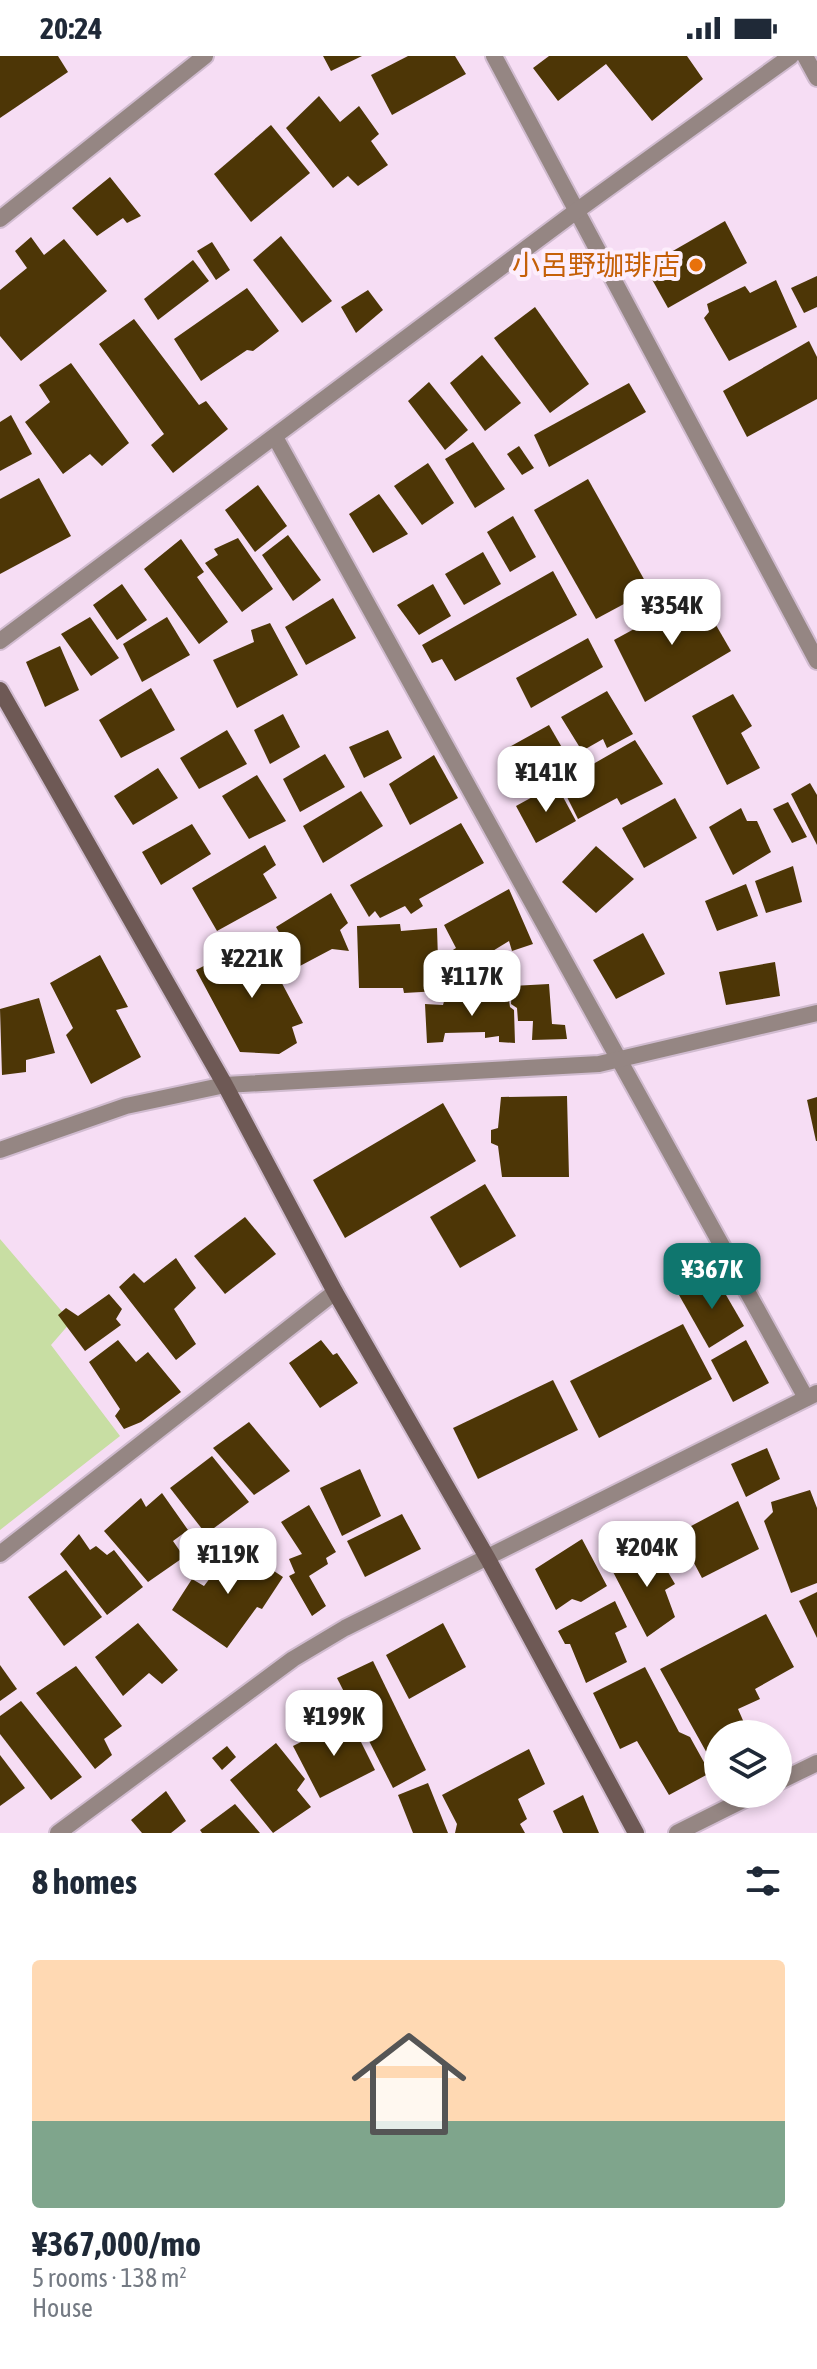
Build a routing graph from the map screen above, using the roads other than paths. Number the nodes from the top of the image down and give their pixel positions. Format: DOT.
graph roads {
  1 [pos="205,56"];
  2 [pos="494,56"];
  3 [pos="791,56"];
  4 [pos="805,56"];
  5 [pos="817,78"];
  6 [pos="575,212"];
  7 [pos="0,219"];
  8 [pos="275,437"];
  9 [pos="0,641"];
  10 [pos="817,661"];
  11 [pos="0,690"];
  12 [pos="817,1013"];
  13 [pos="621,1061"];
  14 [pos="225,1085"];
  15 [pos="0,1150"];
  16 [pos="335,1292"];
  17 [pos="812,1395"];
  18 [pos="0,1554"];
  19 [pos="488,1559"];
  20 [pos="817,1763"];
  21 [pos="792,1775"];
  22 [pos="727,1808"];
  23 [pos="58,1833"];
  24 [pos="636,1833"];
  25 [pos="677,1833"];
  1 -- 7 [label="street"];
  2 -- 6 [label="street"];
  3 -- 6 [label="street"];
  4 -- 5 [label="street"];
  6 -- 8 [label="street"];
  6 -- 10 [label="street"];
  8 -- 9 [label="street"];
  8 -- 13 [label="street"];
  11 -- 14 [label="street"];
  12 -- 13 [label="street"];
  13 -- 14 [label="street"];
  13 -- 17 [label="street"];
  14 -- 15 [label="street"];
  14 -- 16 [label="street"];
  16 -- 18 [label="street"];
  16 -- 19 [label="street"];
  17 -- 19 [label="street"];
  19 -- 23 [label="street"];
  19 -- 24 [label="street"];
  20 -- 21 [label="street"];
  22 -- 25 [label="street"];
}
